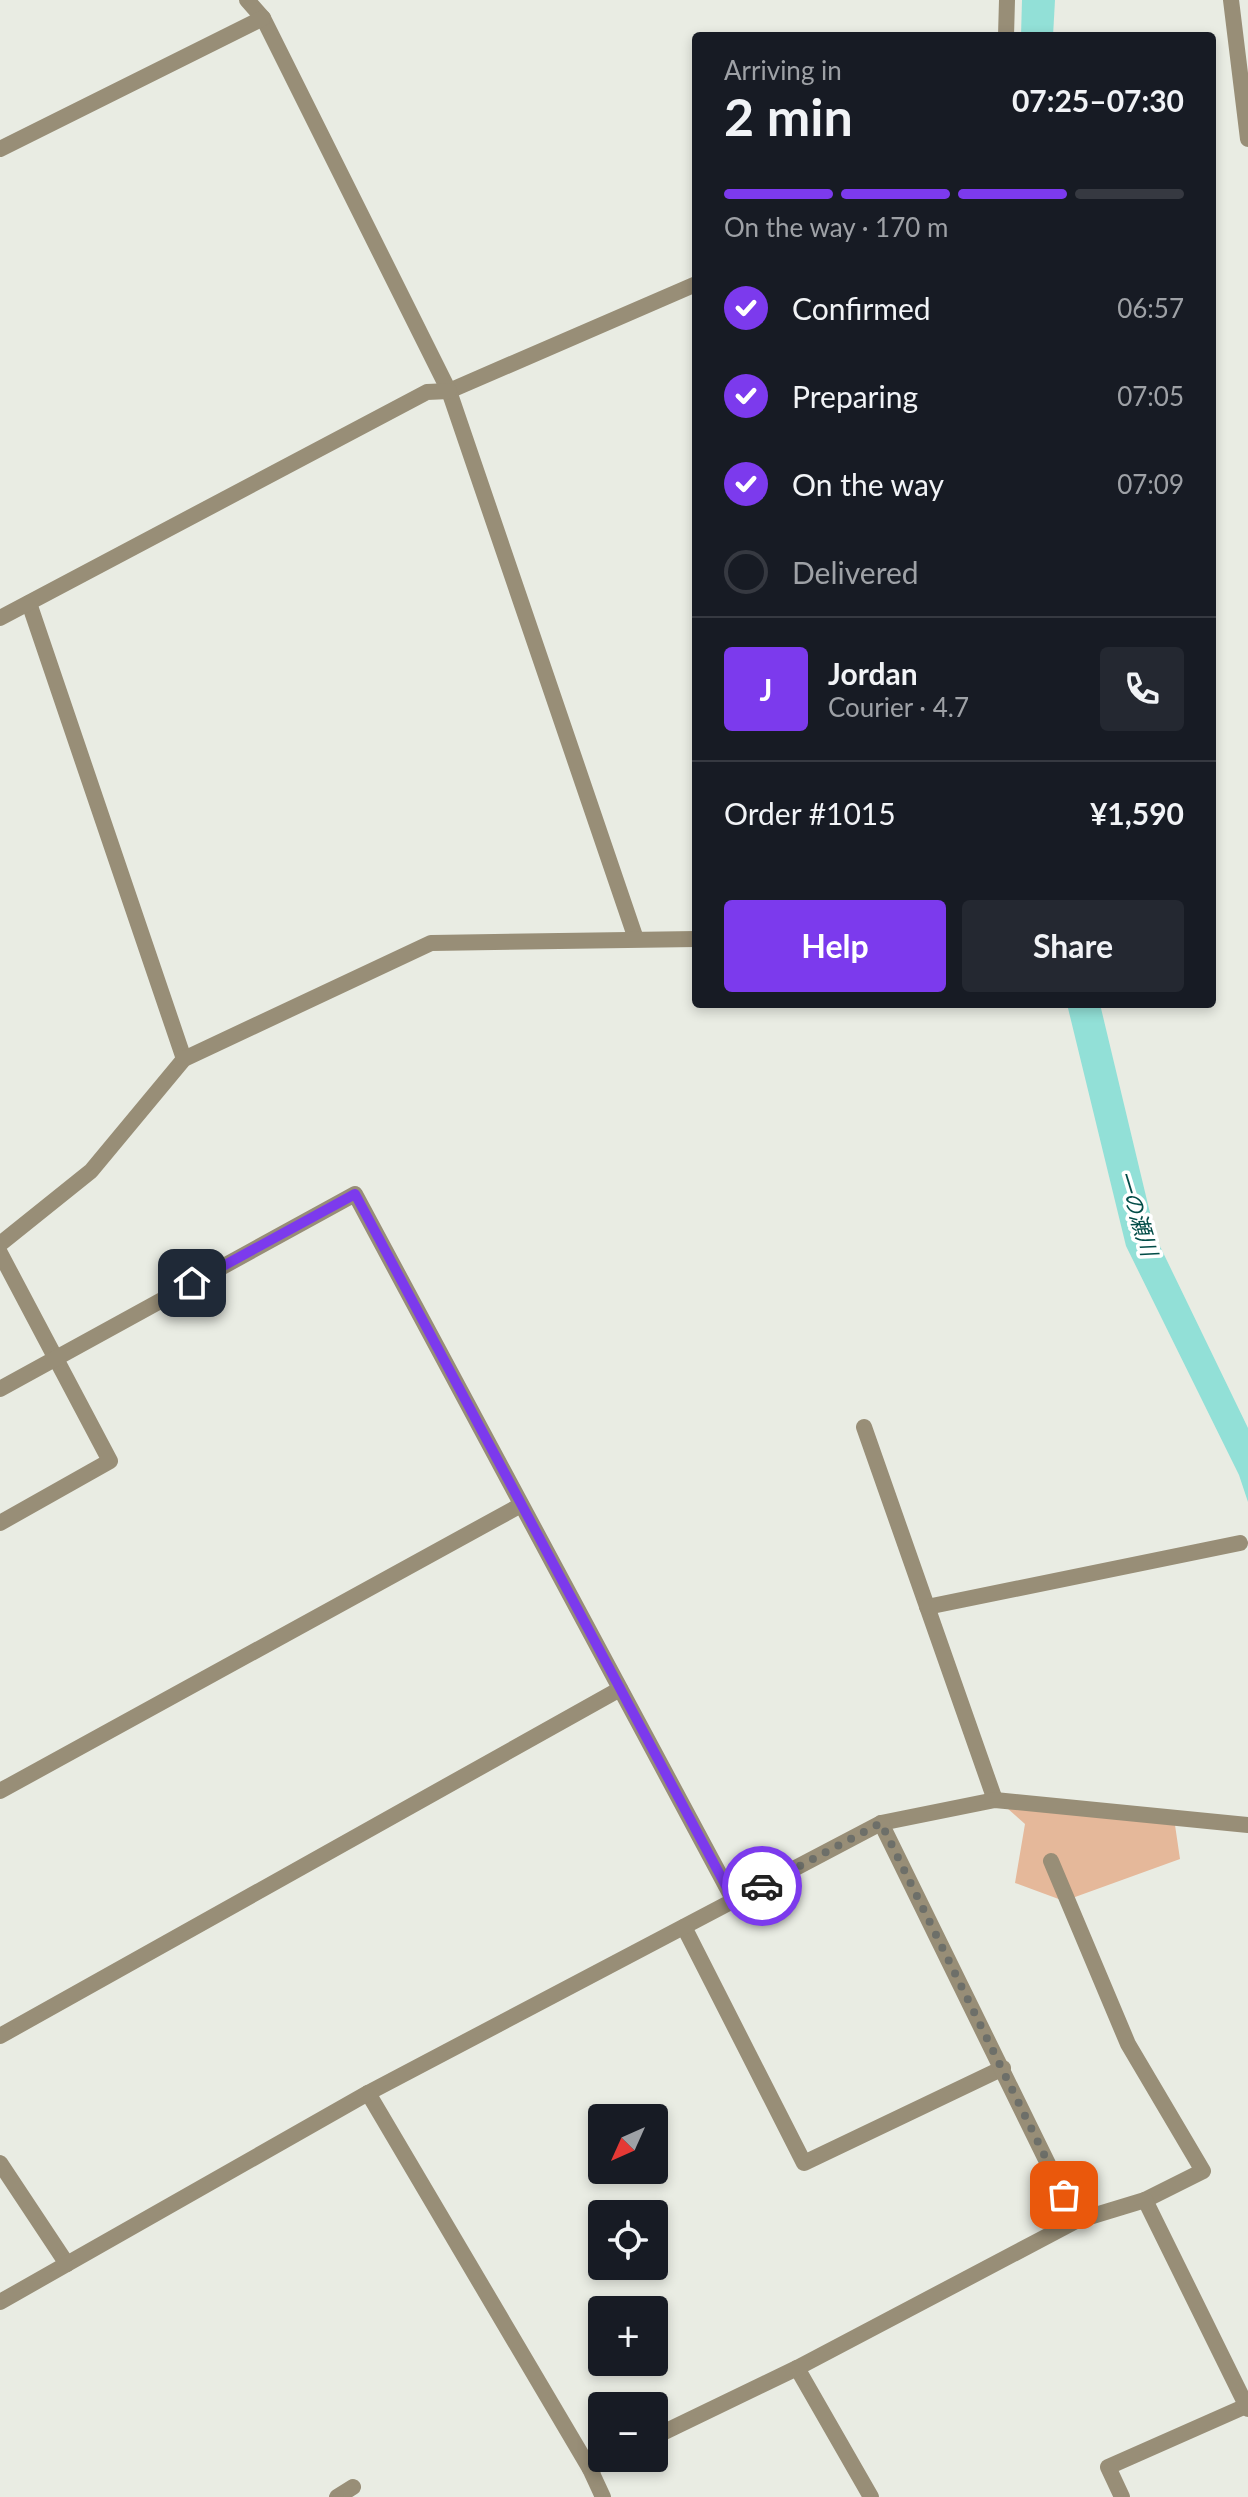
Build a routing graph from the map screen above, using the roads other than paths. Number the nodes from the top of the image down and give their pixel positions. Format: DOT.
graph roads {
  1 [pos="247,0"];
  2 [pos="1007,0"];
  3 [pos="1231,0"];
  4 [pos="263,18"];
  5 [pos="1006,32"];
  6 [pos="1248,139"];
  7 [pos="0,149"];
  8 [pos="692,286"];
  9 [pos="449,391"];
  10 [pos="29,603"];
  11 [pos="0,618"];
  12 [pos="636,939"];
  13 [pos="692,939"];
  14 [pos="184,1059"];
  15 [pos="0,1244"];
  16 [pos="0,1253"];
  17 [pos="56,1358"];
  18 [pos="0,1389"];
  19 [pos="864,1427"];
  20 [pos="521,1505"];
  21 [pos="0,1523"];
  22 [pos="1240,1543"];
  23 [pos="927,1607"];
  24 [pos="620,1689"];
  25 [pos="0,1791"];
  26 [pos="995,1800"];
  27 [pos="881,1823"];
  28 [pos="1248,1825"];
  29 [pos="1051,1861"];
  30 [pos="734,1901"];
  31 [pos="684,1927"];
  32 [pos="0,2036"];
  33 [pos="1003,2068"];
  34 [pos="368,2093"];
  35 [pos="0,2163"];
  36 [pos="1145,2200"];
  37 [pos="1076,2221"];
  38 [pos="67,2264"];
  39 [pos="0,2302"];
  40 [pos="797,2368"];
  41 [pos="1247,2408"];
  42 [pos="668,2430"];
  43 [pos="588,2466"];
  44 [pos="591,2472"];
  45 [pos="353,2487"];
  46 [pos="337,2497"];
  47 [pos="603,2497"];
  48 [pos="871,2497"];
  49 [pos="1122,2497"];
  1 -- 4 [label="street"];
  2 -- 5 [label="street"];
  3 -- 6 [label="street"];
  4 -- 7 [label="street"];
  4 -- 9 [label="street"];
  8 -- 9 [label="street"];
  9 -- 10 [label="street"];
  9 -- 12 [label="street"];
  10 -- 11 [label="street"];
  10 -- 14 [label="street"];
  12 -- 13 [label="street"];
  12 -- 14 [label="street"];
  14 -- 15 [label="street"];
  16 -- 17 [label="street"];
  17 -- 18 [label="street"];
  17 -- 20 [label="street"];
  17 -- 21 [label="street"];
  19 -- 23 [label="street"];
  20 -- 24 [label="street"];
  20 -- 25 [label="street"];
  22 -- 23 [label="street"];
  23 -- 26 [label="street"];
  24 -- 30 [label="street"];
  24 -- 32 [label="street"];
  26 -- 27 [label="street"];
  26 -- 28 [label="street"];
  27 -- 30 [label="street"];
  27 -- 33 [label="street"];
  29 -- 36 [label="street"];
  30 -- 31 [label="street"];
  31 -- 33 [label="street"];
  31 -- 34 [label="street"];
  33 -- 37 [label="street"];
  34 -- 38 [label="street"];
  34 -- 43 [label="street"];
  35 -- 38 [label="street"];
  36 -- 37 [label="street"];
  36 -- 41 [label="street"];
  37 -- 40 [label="street"];
  38 -- 39 [label="street"];
  40 -- 42 [label="street"];
  40 -- 48 [label="street"];
  41 -- 49 [label="street"];
  44 -- 47 [label="street"];
  45 -- 46 [label="street"];
}
